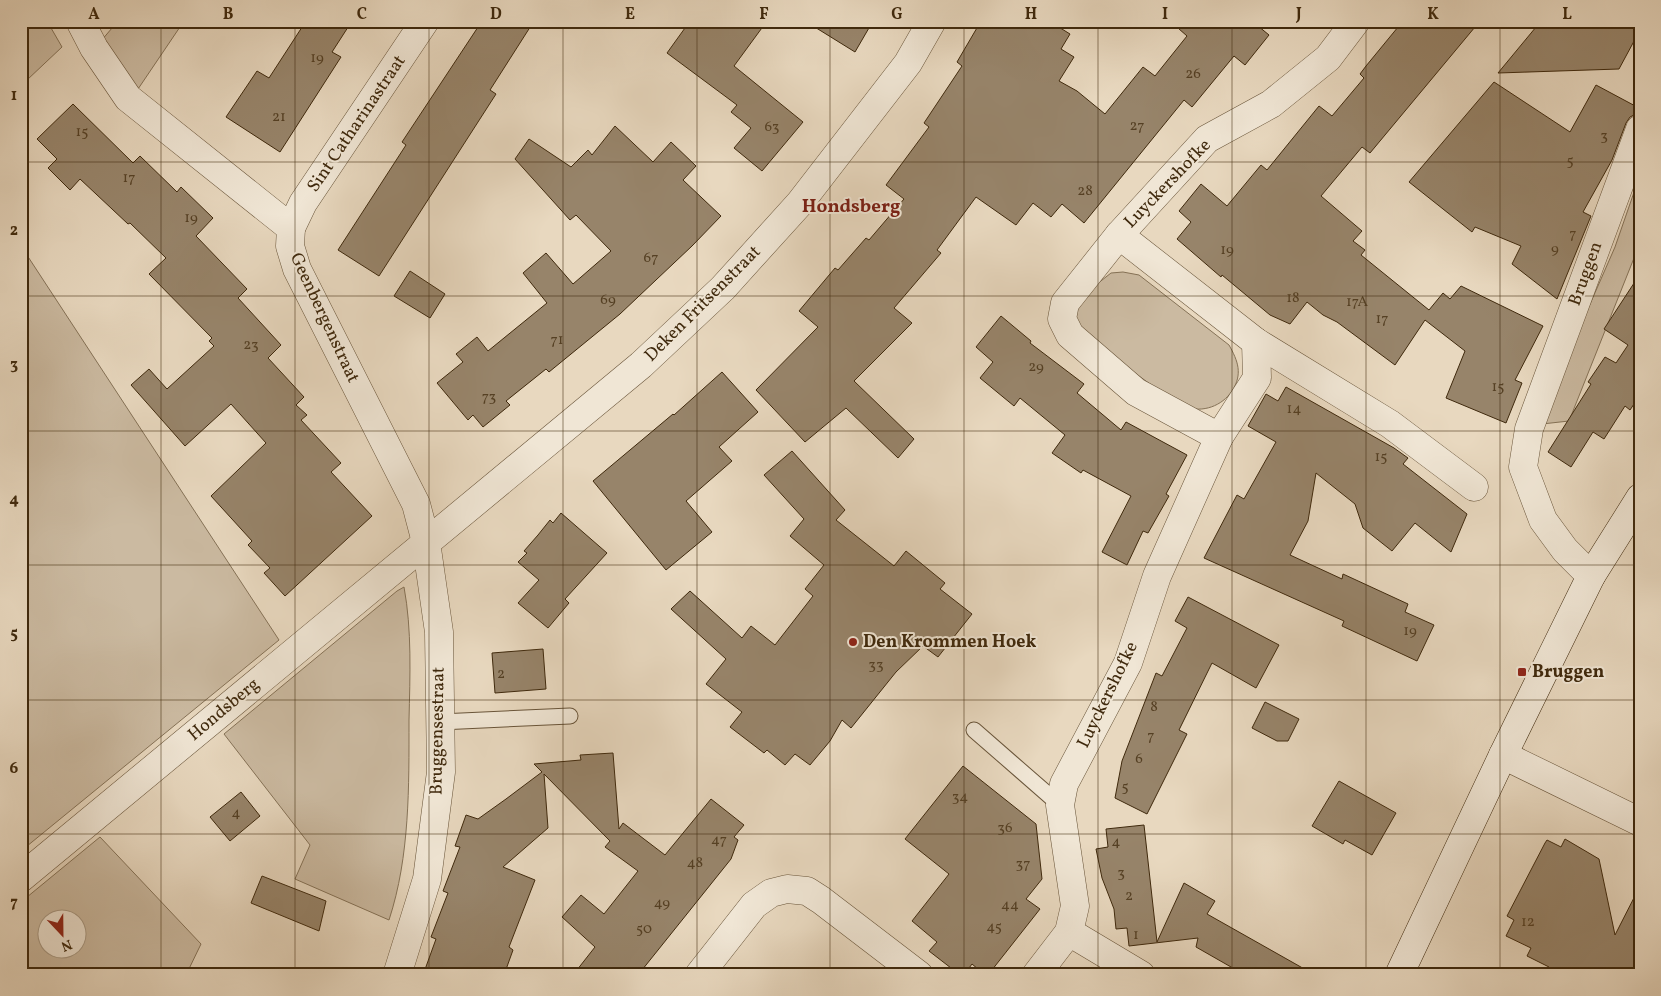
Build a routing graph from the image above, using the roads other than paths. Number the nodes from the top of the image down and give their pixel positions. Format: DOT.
graph roads {
  1 [pos="80,21"];
  2 [pos="425,21"];
  3 [pos="932,21"];
  4 [pos="1356,21"];
  5 [pos="1640,129"];
  6 [pos="291,228"];
  7 [pos="1119,235"];
  8 [pos="1256,342"];
  9 [pos="1219,437"];
  10 [pos="1474,487"];
  11 [pos="1640,498"];
  12 [pos="426,542"];
  13 [pos="1591,576"];
  14 [pos="570,716"];
  15 [pos="440,722"];
  16 [pos="974,730"];
  17 [pos="1503,755"];
  18 [pos="1060,805"];
  19 [pos="1640,822"];
  20 [pos="21,878"];
  21 [pos="1069,932"];
  22 [pos="397,975"];
  23 [pos="699,975"];
  24 [pos="919,975"];
  25 [pos="1036,975"];
  26 [pos="1141,975"];
  27 [pos="1400,975"];
  1 -- 6 [label="street, Geenbergenstraat"];
  2 -- 6 [label="street, Sint Catharinastraat"];
  3 -- 12 [label="street, Deken Fritsenstraat"];
  4 -- 7 [label="street, Luyckershofke"];
  5 -- 13 [label="street, Bruggen"];
  6 -- 12 [label="street, Geenbergenstraat"];
  7 -- 8 [label="street, Luyckershofke"];
  7 -- 9 [label="street, Luyckershofke"];
  8 -- 9 [label="street, Luyckershofke"];
  8 -- 10 [label="street, Luyckershofke"];
  9 -- 18 [label="street, Luyckershofke"];
  11 -- 13 [label="street"];
  12 -- 15 [label="street, Bruggensestraat"];
  12 -- 20 [label="street, Hondsberg"];
  13 -- 17 [label="street"];
  14 -- 15 [label="lane"];
  15 -- 22 [label="street, Bruggensestraat"];
  16 -- 18 [label="lane"];
  17 -- 19 [label="street"];
  17 -- 27 [label="street"];
  18 -- 21 [label="street, Luyckershofke"];
  21 -- 25 [label="street, Luyckershofke"];
  21 -- 26 [label="street"];
  23 -- 24 [label="street"];
}
